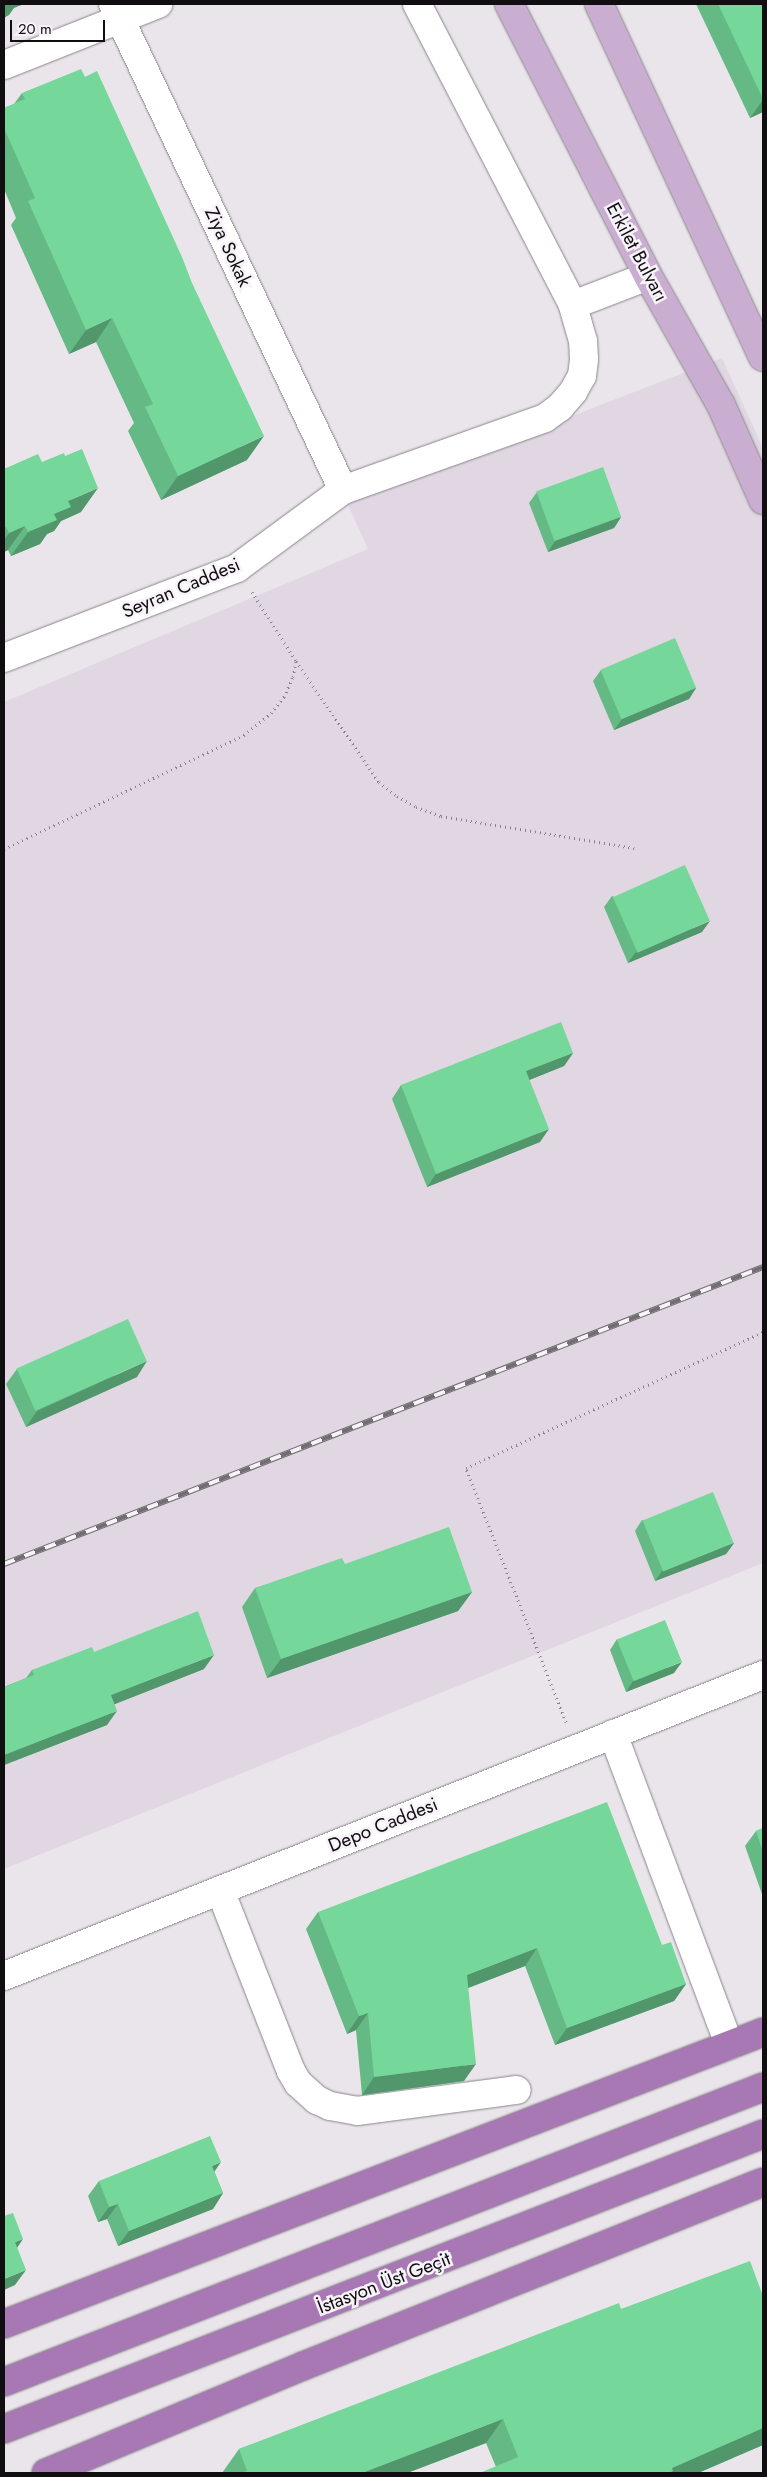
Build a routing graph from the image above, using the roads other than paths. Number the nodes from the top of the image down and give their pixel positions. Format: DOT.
graph roads {
  1 [pos="158,4"];
  2 [pos="417,4"];
  3 [pos="509,4"];
  4 [pos="599,4"];
  5 [pos="117,12"];
  6 [pos="4,65"];
  7 [pos="648,276"];
  8 [pos="573,305"];
  9 [pos="760,346"];
  10 [pos="343,490"];
  11 [pos="763,500"];
  12 [pos="4,658"];
  13 [pos="763,1675"];
  14 [pos="613,1734"];
  15 [pos="220,1890"];
  16 [pos="4,1976"];
  17 [pos="763,2032"];
  18 [pos="729,2045"];
  19 [pos="763,2087"];
  20 [pos="517,2090"];
  21 [pos="763,2134"];
  22 [pos="763,2182"];
  23 [pos="4,2324"];
  24 [pos="4,2382"];
  25 [pos="4,2429"];
  26 [pos="46,2473"];
  1 -- 5 [label="street"];
  2 -- 8 [label="street, Seyran Caddesi"];
  3 -- 7 [label="main road, Erkilet Bulvarı"];
  4 -- 9 [label="main road"];
  5 -- 6 [label="street"];
  5 -- 10 [label="street, Ziya Sokak"];
  7 -- 8 [label="street"];
  7 -- 11 [label="main road, Erkilet Bulvarı"];
  8 -- 10 [label="street, Seyran Caddesi"];
  10 -- 12 [label="street, Seyran Caddesi"];
  13 -- 14 [label="street, Depo Caddesi"];
  14 -- 15 [label="street, Depo Caddesi"];
  14 -- 18 [label="street"];
  15 -- 16 [label="street, Depo Caddesi"];
  15 -- 20 [label="street"];
  17 -- 18 [label="highway"];
  18 -- 23 [label="highway"];
  19 -- 24 [label="highway"];
  21 -- 25 [label="highway, İstasyon Üst Geçit"];
  22 -- 26 [label="highway"];
}
